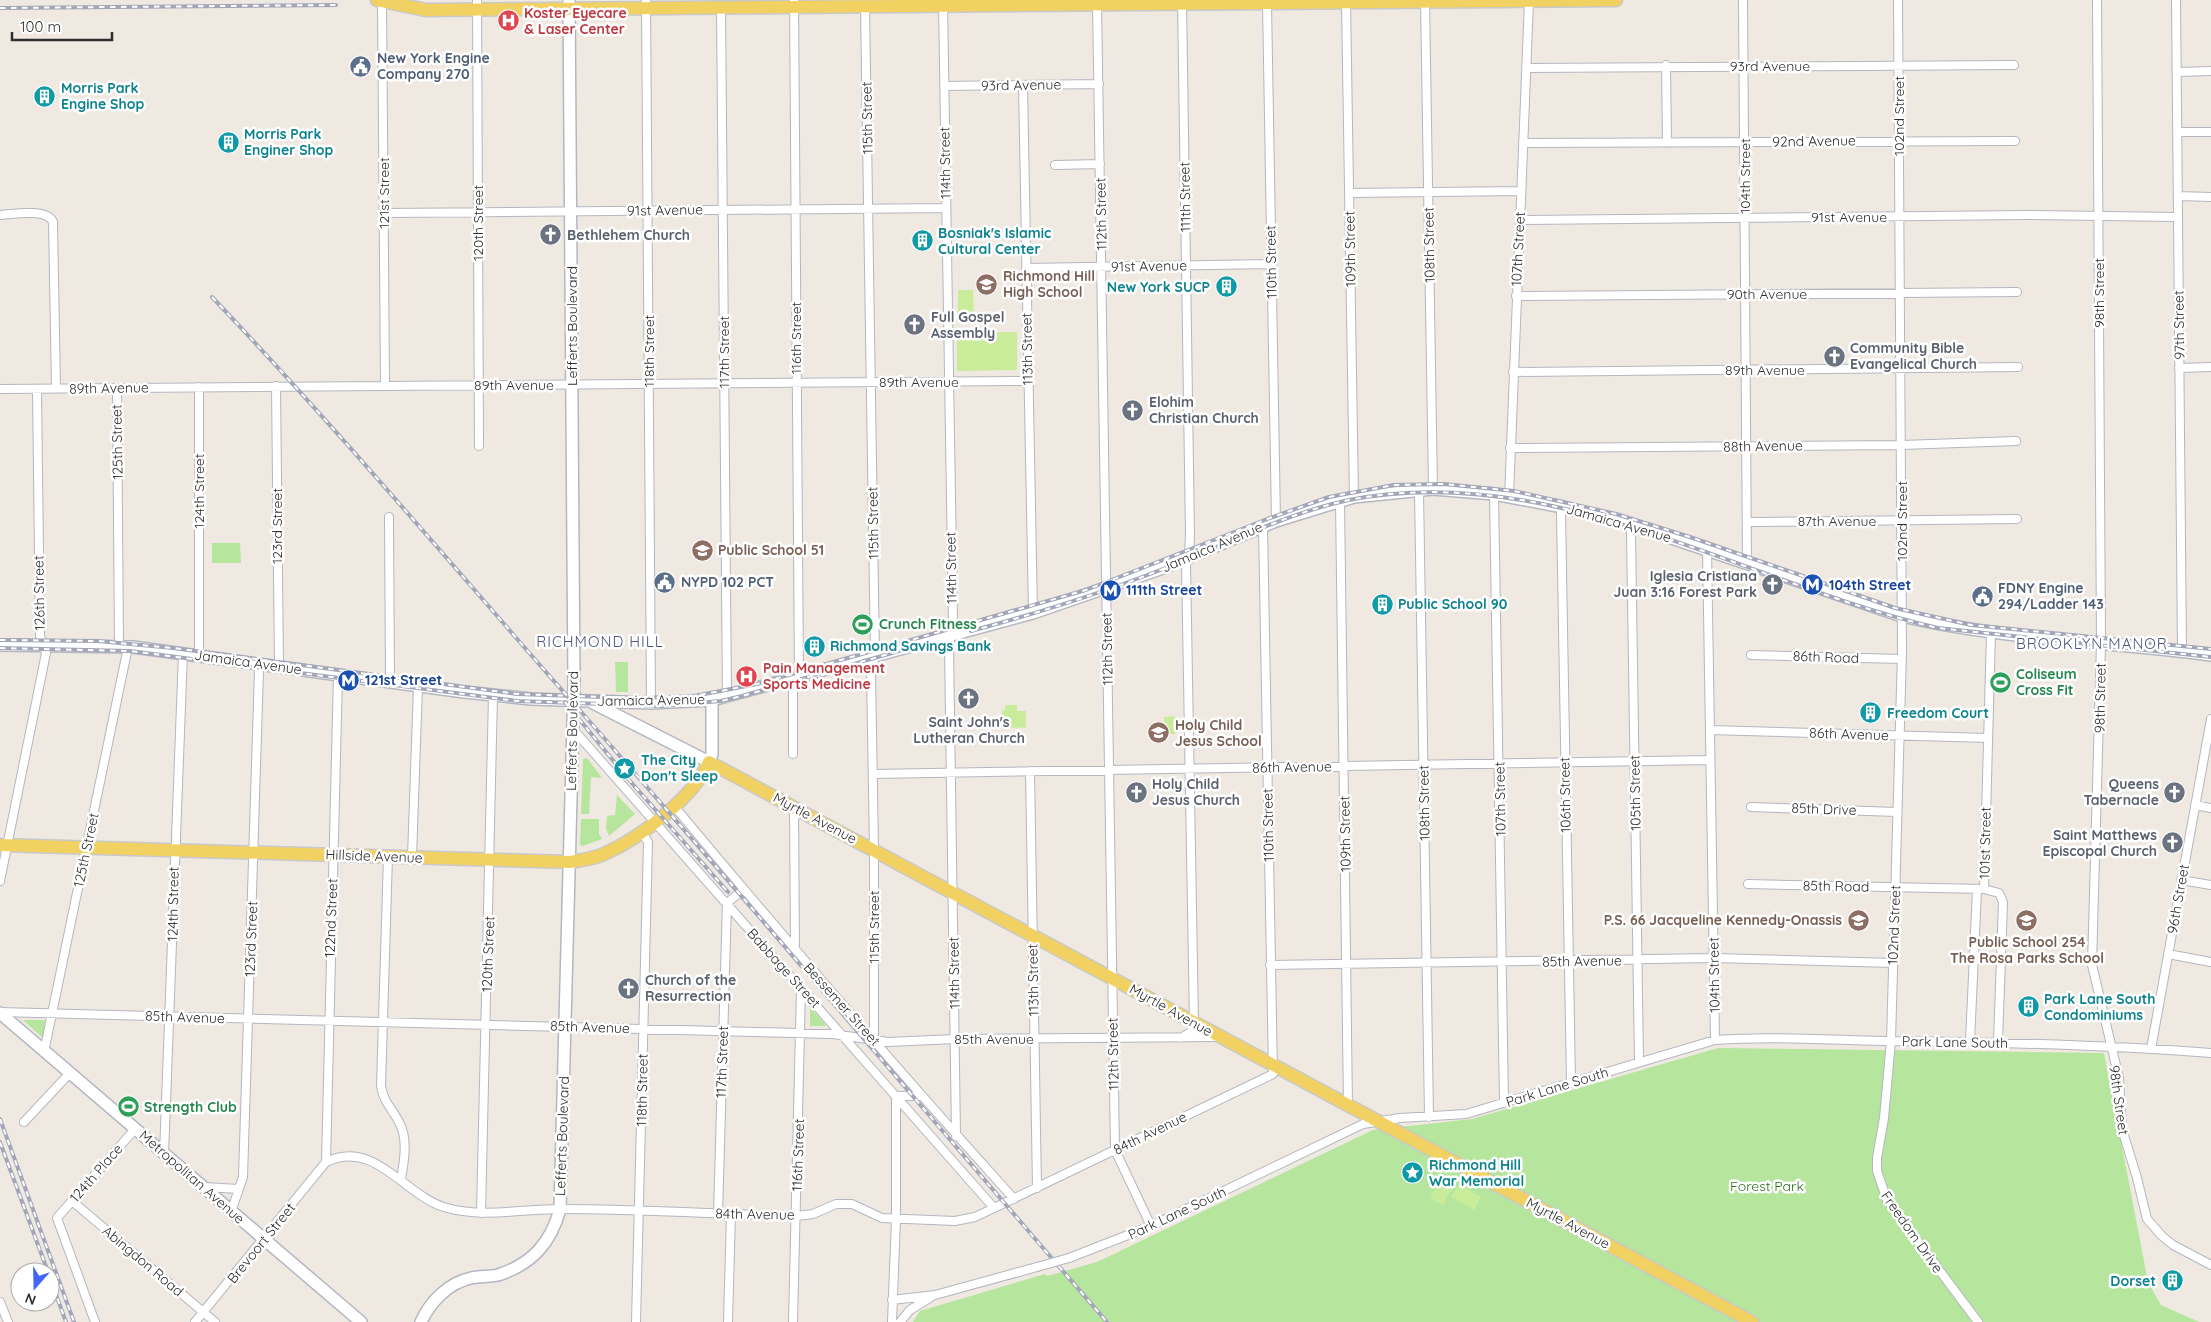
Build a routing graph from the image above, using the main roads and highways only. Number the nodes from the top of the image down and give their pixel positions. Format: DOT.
graph roads {
  1 [pos="380,0"];
  2 [pos="1616,0"];
  3 [pos="1425,1"];
  4 [pos="1529,1"];
  5 [pos="1182,2"];
  6 [pos="943,3"];
  7 [pos="569,4"];
  8 [pos="646,4"];
  9 [pos="794,4"];
  10 [pos="476,5"];
  11 [pos="0,645"];
  12 [pos="2211,655"];
  13 [pos="573,700"];
  14 [pos="712,700"];
  15 [pos="589,701"];
  16 [pos="628,702"];
  17 [pos="629,720"];
  18 [pos="709,762"];
  19 [pos="4,846"];
  20 [pos="570,862"];
  21 [pos="0,1012"];
  22 [pos="361,1322"];
  23 [pos="420,1322"];
  24 [pos="1752,1322"];
  1 -- 10 [label="main road"];
  2 -- 4 [label="main road"];
  3 -- 4 [label="main road"];
  3 -- 5 [label="main road"];
  5 -- 6 [label="main road"];
  6 -- 9 [label="main road"];
  7 -- 8 [label="main road"];
  7 -- 10 [label="main road"];
  7 -- 13 [label="main road, Lefferts Boulevard"];
  8 -- 9 [label="main road"];
  11 -- 13 [label="main road, Jamaica Avenue"];
  12 -- 14 [label="main road, Jamaica Avenue"];
  13 -- 15 [label="main road, Jamaica Avenue"];
  13 -- 20 [label="main road, Lefferts Boulevard"];
  14 -- 16 [label="main road, Jamaica Avenue"];
  14 -- 18 [label="main road"];
  15 -- 16 [label="main road, Jamaica Avenue"];
  15 -- 17 [label="main road, Myrtle Avenue"];
  16 -- 17 [label="main road"];
  17 -- 18 [label="main road, Myrtle Avenue"];
  18 -- 20 [label="main road, Hillside Avenue"];
  18 -- 24 [label="main road, Myrtle Avenue"];
  19 -- 20 [label="main road, Hillside Avenue"];
  20 -- 23 [label="main road, Lefferts Boulevard"];
  21 -- 22 [label="main road, Metropolitan Avenue"];
}
